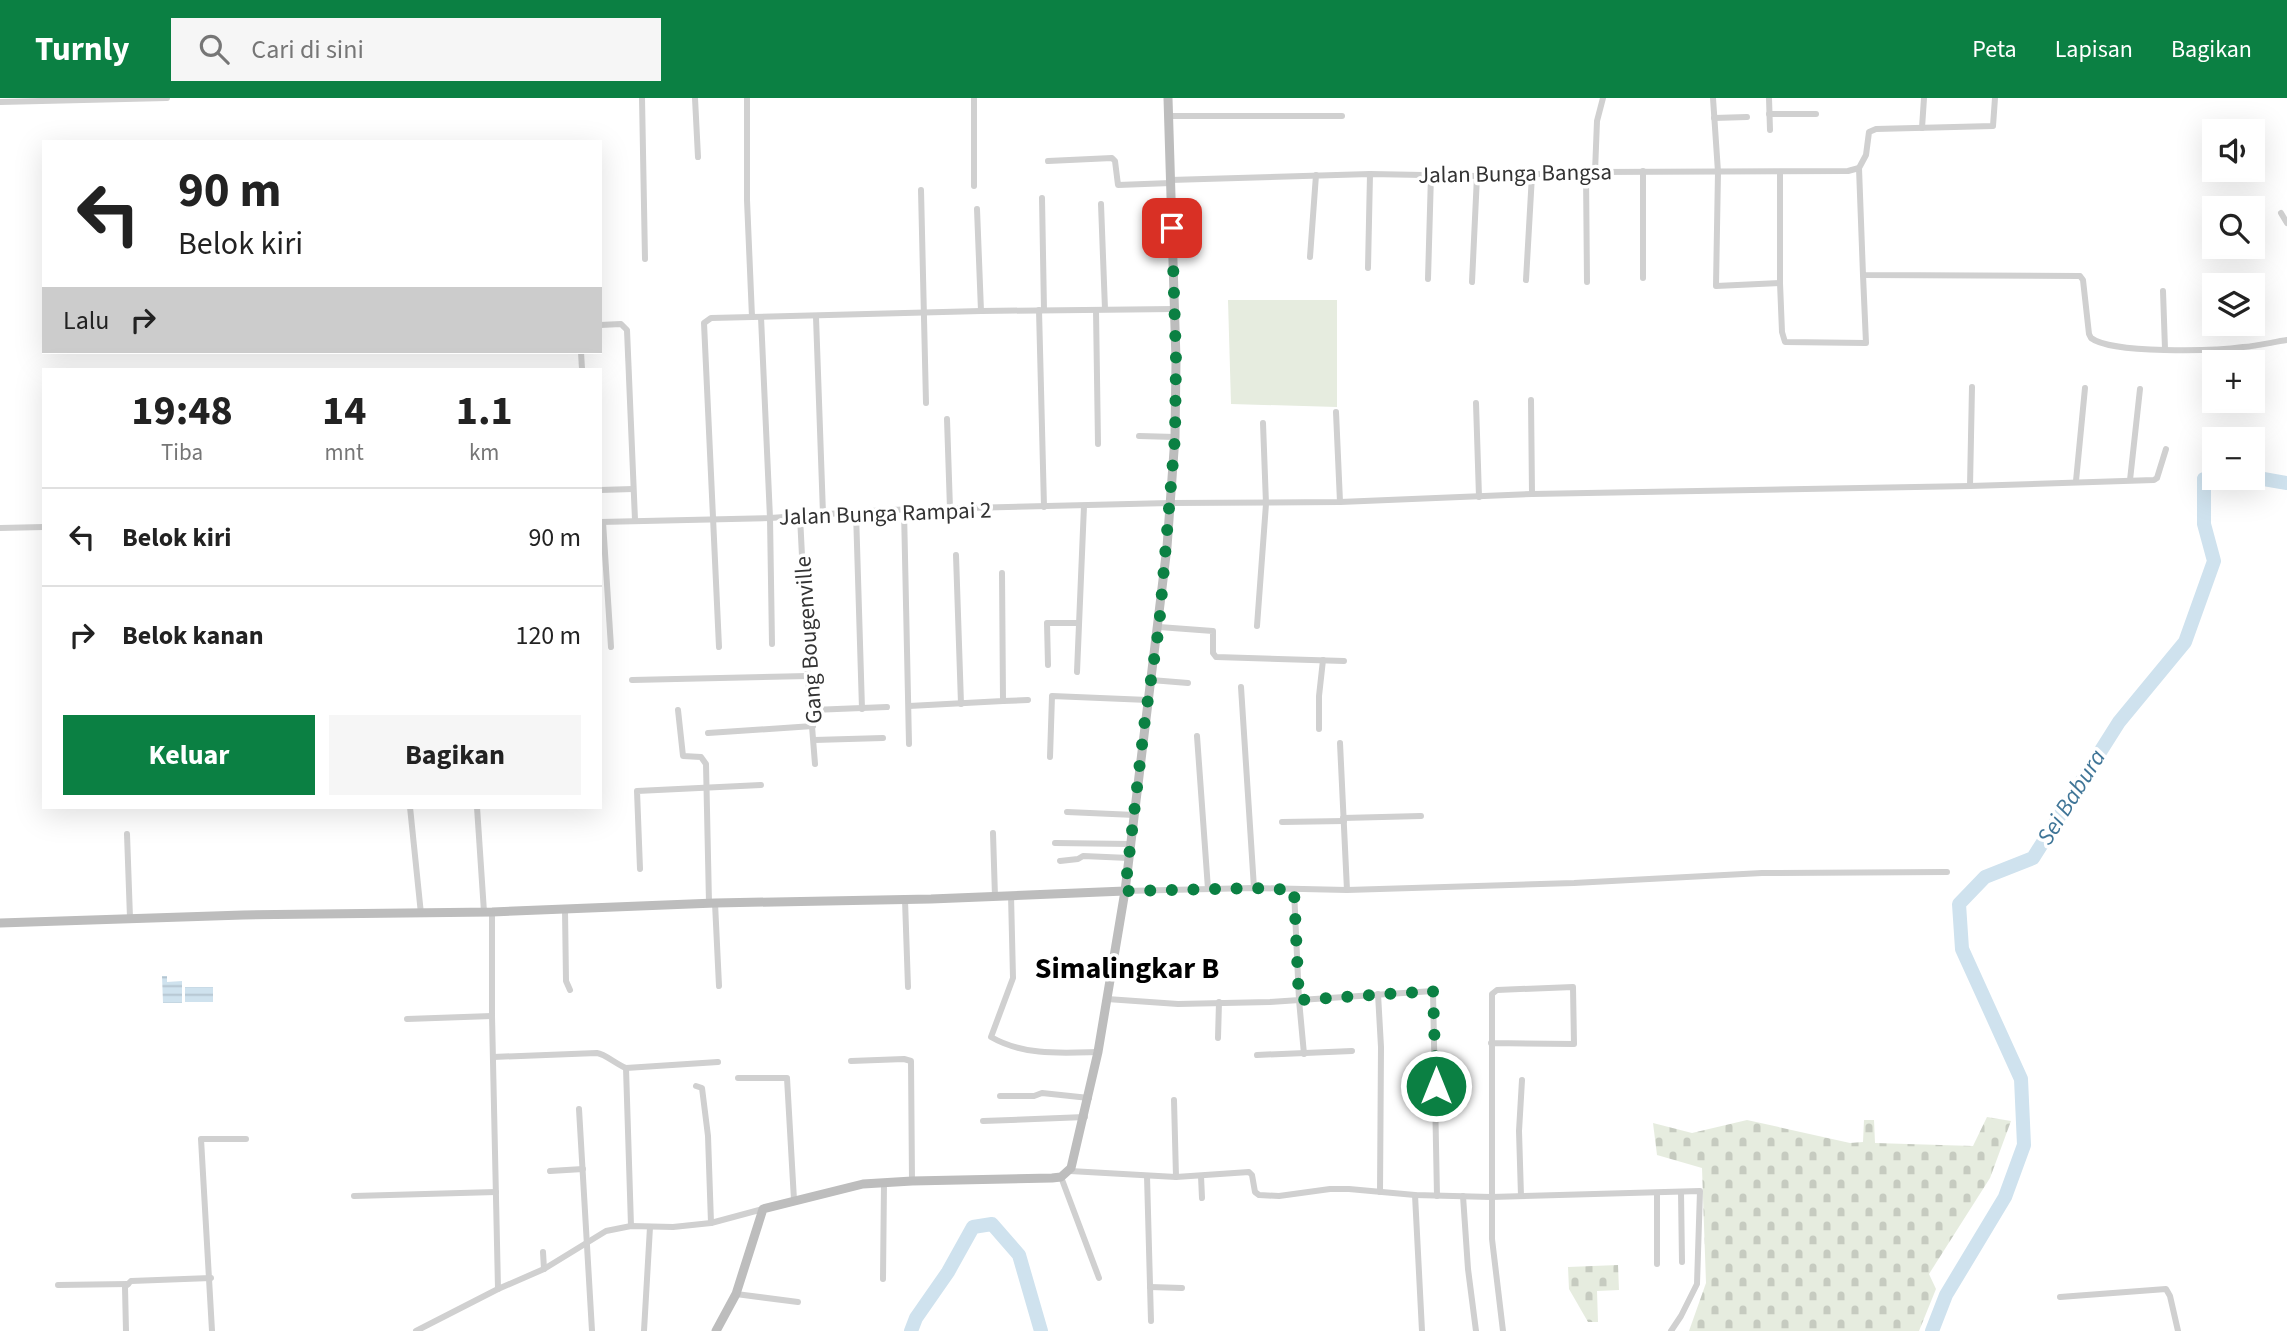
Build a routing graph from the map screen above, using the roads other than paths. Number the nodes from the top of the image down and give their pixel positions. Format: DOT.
graph roads {
  1 [pos="167,98"];
  2 [pos="642,98"];
  3 [pos="695,98"];
  4 [pos="747,98"];
  5 [pos="974,98"];
  6 [pos="1168,98"];
  7 [pos="1603,98"];
  8 [pos="1713,98"];
  9 [pos="1769,98"];
  10 [pos="1924,98"];
  11 [pos="1995,98"];
  12 [pos="0,102"];
  13 [pos="1769,114"];
  14 [pos="1816,114"];
  15 [pos="1169,116"];
  16 [pos="1342,116"];
  17 [pos="1747,117"];
  18 [pos="1714,118"];
  19 [pos="1922,128"];
  20 [pos="1770,130"];
  21 [pos="698,158"];
  22 [pos="1048,160"];
  23 [pos="1859,168"];
  24 [pos="1643,171"];
  25 [pos="1595,172"];
  26 [pos="1718,172"];
  27 [pos="1780,172"];
  28 [pos="1586,173"];
  29 [pos="1370,174"];
  30 [pos="1532,174"];
  31 [pos="1316,175"];
  32 [pos="1432,175"];
  33 [pos="1477,176"];
  34 [pos="1171,181"];
  35 [pos="974,186"];
  36 [pos="921,190"];
  37 [pos="1042,198"];
  38 [pos="1101,204"];
  39 [pos="977,209"];
  40 [pos="2281,213"];
  41 [pos="2287,223"];
  42 [pos="1310,257"];
  43 [pos="645,259"];
  44 [pos="1368,268"];
  45 [pos="1863,275"];
  46 [pos="1643,278"];
  47 [pos="1428,279"];
  48 [pos="1526,280"];
  49 [pos="1472,282"];
  50 [pos="1587,282"];
  51 [pos="1780,283"];
  52 [pos="2163,291"];
  53 [pos="1105,309"];
  54 [pos="1175,309"];
  55 [pos="1042,310"];
  56 [pos="1096,310"];
  57 [pos="981,311"];
  58 [pos="925,313"];
  59 [pos="752,317"];
  60 [pos="761,317"];
  61 [pos="816,317"];
  62 [pos="602,325"];
  63 [pos="2287,340"];
  64 [pos="2165,349"];
  65 [pos="1972,387"];
  66 [pos="2085,388"];
  67 [pos="2140,389"];
  68 [pos="1531,400"];
  69 [pos="926,403"];
  70 [pos="1476,403"];
  71 [pos="1336,412"];
  72 [pos="947,419"];
  73 [pos="1263,423"];
  74 [pos="1139,436"];
  75 [pos="1175,437"];
  76 [pos="1098,444"];
  77 [pos="2166,449"];
  78 [pos="2130,480"];
  79 [pos="2076,481"];
  80 [pos="1970,486"];
  81 [pos="633,489"];
  82 [pos="602,490"];
  83 [pos="1532,494"];
  84 [pos="1479,497"];
  85 [pos="1340,502"];
  86 [pos="1170,503"];
  87 [pos="1266,504"];
  88 [pos="1084,506"];
  89 [pos="1044,507"];
  90 [pos="950,509"];
  91 [pos="904,510"];
  92 [pos="856,512"];
  93 [pos="823,514"];
  94 [pos="800,516"];
  95 [pos="713,518"];
  96 [pos="770,518"];
  97 [pos="635,520"];
  98 [pos="602,522"];
  99 [pos="42,527"];
  100 [pos="0,528"];
  101 [pos="602,535"];
  102 [pos="956,555"];
  103 [pos="1002,573"];
  104 [pos="1079,623"];
  105 [pos="1257,626"];
  106 [pos="1159,627"];
  107 [pos="772,644"];
  108 [pos="719,647"];
  109 [pos="611,648"];
  110 [pos="1323,660"];
  111 [pos="1344,661"];
  112 [pos="1048,664"];
  113 [pos="1077,672"];
  114 [pos="808,676"];
  115 [pos="632,680"];
  116 [pos="1151,680"];
  117 [pos="1188,682"];
  118 [pos="1241,687"];
  119 [pos="1028,700"];
  120 [pos="1148,700"];
  121 [pos="1003,701"];
  122 [pos="961,704"];
  123 [pos="909,706"];
  124 [pos="887,707"];
  125 [pos="862,709"];
  126 [pos="678,710"];
  127 [pos="812,710"];
  128 [pos="813,726"];
  129 [pos="1319,729"];
  130 [pos="708,733"];
  131 [pos="1197,736"];
  132 [pos="883,738"];
  133 [pos="814,740"];
  134 [pos="1340,743"];
  135 [pos="909,744"];
  136 [pos="1050,757"];
  137 [pos="815,764"];
  138 [pos="761,785"];
  139 [pos="706,787"];
  140 [pos="410,809"];
  141 [pos="477,809"];
  142 [pos="1067,812"];
  143 [pos="1135,815"];
  144 [pos="1422,816"];
  145 [pos="1343,820"];
  146 [pos="1282,822"];
  147 [pos="993,833"];
  148 [pos="127,834"];
  149 [pos="1055,843"];
  150 [pos="1131,844"];
  151 [pos="1129,859"];
  152 [pos="1060,861"];
  153 [pos="640,869"];
  154 [pos="1947,872"];
  155 [pos="1254,888"];
  156 [pos="1208,889"];
  157 [pos="1294,890"];
  158 [pos="1347,890"];
  159 [pos="1125,891"];
  160 [pos="1011,895"];
  161 [pos="995,897"];
  162 [pos="905,900"];
  163 [pos="712,903"];
  164 [pos="565,910"];
  165 [pos="488,912"];
  166 [pos="421,914"];
  167 [pos="130,918"];
  168 [pos="0,922"];
  169 [pos="719,986"];
  170 [pos="908,987"];
  171 [pos="570,990"];
  172 [pos="1378,994"];
  173 [pos="1107,999"];
  174 [pos="1299,1000"];
  175 [pos="1219,1002"];
  176 [pos="492,1016"];
  177 [pos="408,1018"];
  178 [pos="1218,1038"];
  179 [pos="1491,1043"];
  180 [pos="1352,1051"];
  181 [pos="1098,1052"];
  182 [pos="1304,1054"];
  183 [pos="1257,1055"];
  184 [pos="493,1057"];
  185 [pos="851,1060"];
  186 [pos="719,1062"];
  187 [pos="626,1068"];
  188 [pos="738,1078"];
  189 [pos="1522,1080"];
  190 [pos="696,1086"];
  191 [pos="1000,1096"];
  192 [pos="1089,1098"];
  193 [pos="1174,1100"];
  194 [pos="579,1110"];
  195 [pos="1085,1117"];
  196 [pos="983,1121"];
  197 [pos="247,1139"];
  198 [pos="583,1170"];
  199 [pos="550,1171"];
  200 [pos="1070,1171"];
  201 [pos="1147,1176"];
  202 [pos="1201,1176"];
  203 [pos="1061,1177"];
  204 [pos="1176,1177"];
  205 [pos="912,1181"];
  206 [pos="884,1183"];
  207 [pos="496,1192"];
  208 [pos="1380,1192"];
  209 [pos="1681,1192"];
  210 [pos="1657,1194"];
  211 [pos="1415,1195"];
  212 [pos="354,1196"];
  213 [pos="1437,1196"];
  214 [pos="1463,1196"];
  215 [pos="1521,1196"];
  216 [pos="1492,1197"];
  217 [pos="1202,1198"];
  218 [pos="794,1200"];
  219 [pos="763,1209"];
  220 [pos="710,1223"];
  221 [pos="631,1226"];
  222 [pos="650,1227"];
  223 [pos="588,1244"];
  224 [pos="543,1252"];
  225 [pos="1682,1262"];
  226 [pos="1657,1264"];
  227 [pos="544,1269"];
  228 [pos="211,1278"];
  229 [pos="1099,1278"];
  230 [pos="883,1279"];
  231 [pos="58,1284"];
  232 [pos="128,1284"];
  233 [pos="1150,1287"];
  234 [pos="1182,1288"];
  235 [pos="498,1289"];
  236 [pos="736,1294"];
  237 [pos="2060,1297"];
  238 [pos="798,1302"];
  239 [pos="1152,1321"];
  240 [pos="127,1331"];
  241 [pos="212,1331"];
  242 [pos="416,1331"];
  243 [pos="592,1331"];
  244 [pos="644,1331"];
  245 [pos="716,1331"];
  246 [pos="1422,1331"];
  247 [pos="1476,1331"];
  248 [pos="1503,1331"];
  249 [pos="1671,1331"];
  250 [pos="2178,1331"];
  1 -- 12 [label="street"];
  2 -- 43 [label="street"];
  3 -- 21 [label="street"];
  4 -- 59 [label="street"];
  5 -- 35 [label="street"];
  6 -- 15 [label="main road"];
  7 -- 25 [label="street"];
  8 -- 18 [label="street"];
  9 -- 13 [label="street"];
  10 -- 19 [label="street"];
  11 -- 19 [label="street"];
  13 -- 14 [label="street"];
  13 -- 20 [label="street"];
  15 -- 16 [label="street"];
  15 -- 34 [label="main road"];
  17 -- 18 [label="street"];
  18 -- 26 [label="street"];
  19 -- 23 [label="street"];
  22 -- 34 [label="street, Jalan Bunga Bangsa"];
  23 -- 27 [label="street, Jalan Bunga Bangsa"];
  23 -- 45 [label="street"];
  24 -- 25 [label="street, Jalan Bunga Bangsa"];
  24 -- 26 [label="street, Jalan Bunga Bangsa"];
  24 -- 46 [label="street"];
  25 -- 28 [label="street, Jalan Bunga Bangsa"];
  26 -- 27 [label="street, Jalan Bunga Bangsa"];
  26 -- 51 [label="street"];
  27 -- 51 [label="street"];
  28 -- 30 [label="street, Jalan Bunga Bangsa"];
  28 -- 50 [label="street"];
  29 -- 31 [label="street, Jalan Bunga Bangsa"];
  29 -- 32 [label="street, Jalan Bunga Bangsa"];
  29 -- 44 [label="street"];
  30 -- 33 [label="street, Jalan Bunga Bangsa"];
  30 -- 48 [label="street"];
  31 -- 34 [label="street, Jalan Bunga Bangsa"];
  31 -- 42 [label="street"];
  32 -- 33 [label="street, Jalan Bunga Bangsa"];
  32 -- 47 [label="street"];
  33 -- 49 [label="street"];
  34 -- 54 [label="main road"];
  36 -- 58 [label="street"];
  37 -- 55 [label="street"];
  38 -- 53 [label="street"];
  39 -- 57 [label="street"];
  40 -- 41 [label="street"];
  45 -- 51 [label="street"];
  45 -- 64 [label="street"];
  52 -- 64 [label="street"];
  53 -- 54 [label="street"];
  53 -- 56 [label="street"];
  54 -- 75 [label="main road"];
  55 -- 56 [label="street"];
  55 -- 57 [label="street"];
  55 -- 89 [label="street"];
  56 -- 76 [label="street"];
  57 -- 58 [label="street"];
  58 -- 61 [label="street"];
  58 -- 69 [label="street"];
  59 -- 60 [label="street"];
  59 -- 95 [label="street"];
  60 -- 61 [label="street"];
  60 -- 96 [label="street"];
  61 -- 93 [label="street"];
  62 -- 81 [label="street"];
  63 -- 64 [label="street"];
  65 -- 80 [label="street"];
  66 -- 79 [label="street"];
  67 -- 78 [label="street"];
  68 -- 83 [label="street"];
  70 -- 84 [label="street"];
  71 -- 85 [label="street"];
  72 -- 90 [label="street"];
  73 -- 87 [label="street"];
  74 -- 75 [label="street"];
  75 -- 86 [label="main road"];
  77 -- 78 [label="street, Jalan Bunga Rampai 2"];
  78 -- 79 [label="street, Jalan Bunga Rampai 2"];
  79 -- 80 [label="street, Jalan Bunga Rampai 2"];
  80 -- 83 [label="street, Jalan Bunga Rampai 2"];
  81 -- 82 [label="street"];
  81 -- 97 [label="street"];
  83 -- 84 [label="street, Jalan Bunga Rampai 2"];
  84 -- 85 [label="street, Jalan Bunga Rampai 2"];
  85 -- 87 [label="street, Jalan Bunga Rampai 2"];
  86 -- 87 [label="street, Jalan Bunga Rampai 2"];
  86 -- 88 [label="street, Jalan Bunga Rampai 2"];
  86 -- 106 [label="main road"];
  87 -- 105 [label="street"];
  88 -- 89 [label="street, Jalan Bunga Rampai 2"];
  88 -- 104 [label="street"];
  89 -- 90 [label="street, Jalan Bunga Rampai 2"];
  90 -- 91 [label="street, Jalan Bunga Rampai 2"];
  91 -- 92 [label="street, Jalan Bunga Rampai 2"];
  91 -- 123 [label="street"];
  92 -- 93 [label="street, Jalan Bunga Rampai 2"];
  92 -- 125 [label="street"];
  93 -- 94 [label="street, Jalan Bunga Rampai 2"];
  94 -- 96 [label="street, Jalan Bunga Rampai 2"];
  94 -- 114 [label="street, Gang Bougenville"];
  95 -- 96 [label="street, Jalan Bunga Rampai 2"];
  95 -- 97 [label="street, Jalan Bunga Rampai 2"];
  95 -- 108 [label="street"];
  96 -- 107 [label="street"];
  97 -- 98 [label="street, Jalan Bunga Rampai 2"];
  99 -- 100 [label="street"];
  101 -- 109 [label="street"];
  102 -- 122 [label="street"];
  103 -- 121 [label="street"];
  104 -- 112 [label="street"];
  104 -- 113 [label="street"];
  106 -- 110 [label="street"];
  106 -- 116 [label="main road"];
  110 -- 111 [label="street"];
  110 -- 129 [label="street"];
  114 -- 115 [label="street"];
  114 -- 127 [label="street, Gang Bougenville"];
  116 -- 117 [label="street"];
  116 -- 120 [label="main road"];
  118 -- 155 [label="street"];
  119 -- 121 [label="street"];
  120 -- 136 [label="street"];
  120 -- 143 [label="main road"];
  121 -- 122 [label="street"];
  122 -- 123 [label="street"];
  123 -- 135 [label="street"];
  124 -- 125 [label="street"];
  125 -- 127 [label="street"];
  126 -- 139 [label="street"];
  127 -- 128 [label="street, Gang Bougenville"];
  128 -- 130 [label="street"];
  128 -- 133 [label="street, Gang Bougenville"];
  131 -- 156 [label="street"];
  132 -- 133 [label="street"];
  133 -- 137 [label="street, Gang Bougenville"];
  134 -- 145 [label="street"];
  138 -- 139 [label="street"];
  139 -- 153 [label="street"];
  139 -- 163 [label="street"];
  140 -- 166 [label="street"];
  141 -- 165 [label="street"];
  142 -- 143 [label="street"];
  143 -- 150 [label="main road"];
  144 -- 145 [label="street"];
  145 -- 146 [label="street"];
  145 -- 158 [label="street"];
  147 -- 161 [label="street"];
  148 -- 167 [label="street"];
  149 -- 150 [label="street"];
  150 -- 151 [label="main road"];
  151 -- 152 [label="street"];
  151 -- 159 [label="main road"];
  154 -- 158 [label="street"];
  155 -- 156 [label="street"];
  155 -- 157 [label="street"];
  156 -- 159 [label="street"];
  157 -- 158 [label="street"];
  157 -- 174 [label="street"];
  159 -- 160 [label="main road"];
  159 -- 173 [label="main road"];
  160 -- 161 [label="main road"];
  160 -- 181 [label="street"];
  161 -- 162 [label="main road"];
  162 -- 163 [label="main road"];
  162 -- 170 [label="street"];
  163 -- 164 [label="main road"];
  163 -- 169 [label="street"];
  164 -- 165 [label="main road"];
  164 -- 171 [label="street"];
  165 -- 166 [label="main road"];
  165 -- 176 [label="street"];
  166 -- 167 [label="main road"];
  167 -- 168 [label="main road"];
  172 -- 174 [label="street"];
  172 -- 208 [label="street"];
  172 -- 213 [label="street"];
  173 -- 175 [label="street"];
  173 -- 181 [label="main road"];
  174 -- 175 [label="street"];
  174 -- 182 [label="street"];
  175 -- 178 [label="street"];
  176 -- 177 [label="street"];
  176 -- 184 [label="street"];
  179 -- 179 [label="street"];
  179 -- 216 [label="street"];
  180 -- 182 [label="street"];
  181 -- 192 [label="main road"];
  182 -- 183 [label="street"];
  184 -- 187 [label="street"];
  184 -- 207 [label="street"];
  185 -- 205 [label="street"];
  186 -- 187 [label="street"];
  187 -- 221 [label="street"];
  188 -- 218 [label="street"];
  189 -- 215 [label="street"];
  190 -- 220 [label="street"];
  191 -- 192 [label="street"];
  192 -- 195 [label="main road"];
  193 -- 204 [label="street"];
  194 -- 198 [label="street"];
  195 -- 196 [label="street"];
  195 -- 200 [label="main road"];
  197 -- 228 [label="street"];
  198 -- 199 [label="street"];
  198 -- 223 [label="street"];
  200 -- 201 [label="street"];
  200 -- 203 [label="main road"];
  201 -- 204 [label="street"];
  201 -- 233 [label="street"];
  202 -- 204 [label="street"];
  202 -- 208 [label="street"];
  202 -- 217 [label="street"];
  203 -- 205 [label="main road"];
  203 -- 229 [label="street"];
  205 -- 206 [label="main road"];
  206 -- 218 [label="main road"];
  206 -- 230 [label="street"];
  207 -- 212 [label="street"];
  207 -- 235 [label="street"];
  208 -- 211 [label="street"];
  209 -- 210 [label="street"];
  209 -- 225 [label="street"];
  209 -- 249 [label="street"];
  210 -- 215 [label="street"];
  210 -- 226 [label="street"];
  211 -- 213 [label="street"];
  211 -- 246 [label="street"];
  213 -- 214 [label="street"];
  214 -- 216 [label="street"];
  214 -- 247 [label="street"];
  215 -- 216 [label="street"];
  216 -- 248 [label="street"];
  218 -- 219 [label="main road"];
  219 -- 220 [label="street"];
  219 -- 236 [label="main road"];
  220 -- 222 [label="street"];
  221 -- 222 [label="street"];
  221 -- 223 [label="street"];
  222 -- 244 [label="street"];
  223 -- 227 [label="street"];
  223 -- 243 [label="street"];
  224 -- 227 [label="street"];
  227 -- 235 [label="street"];
  228 -- 232 [label="street"];
  228 -- 241 [label="street"];
  231 -- 232 [label="street"];
  232 -- 240 [label="street"];
  233 -- 234 [label="street"];
  233 -- 239 [label="street"];
  235 -- 242 [label="street"];
  236 -- 238 [label="street"];
  236 -- 245 [label="main road"];
  237 -- 250 [label="street"];
}
